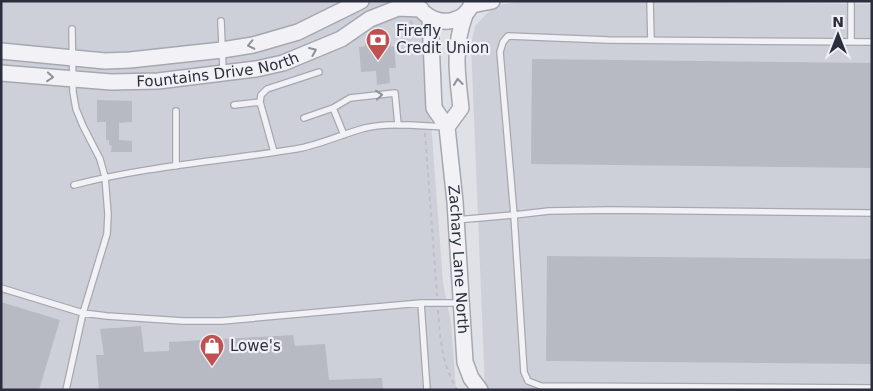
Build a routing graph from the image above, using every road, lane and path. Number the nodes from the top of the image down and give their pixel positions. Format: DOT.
graph roads {
  1 [pos="361,1"];
  2 [pos="492,1"];
  3 [pos="650,1"];
  4 [pos="850,1"];
  5 [pos="470,7"];
  6 [pos="423,9"];
  7 [pos="405,20"];
  8 [pos="220,21"];
  9 [pos="72,29"];
  10 [pos="417,32"];
  11 [pos="651,40"];
  12 [pos="851,42"];
  13 [pos="872,42"];
  14 [pos="222,50"];
  15 [pos="1,51"];
  16 [pos="72,58"];
  17 [pos="224,72"];
  18 [pos="319,72"];
  19 [pos="1,73"];
  20 [pos="72,79"];
  21 [pos="260,102"];
  22 [pos="234,106"];
  23 [pos="333,108"];
  24 [pos="176,111"];
  25 [pos="304,118"];
  26 [pos="398,125"];
  27 [pos="424,126"];
  28 [pos="447,127"];
  29 [pos="344,135"];
  30 [pos="274,152"];
  31 [pos="176,166"];
  32 [pos="105,177"];
  33 [pos="74,185"];
  34 [pos="872,213"];
  35 [pos="514,215"];
  36 [pos="456,220"];
  37 [pos="1,288"];
  38 [pos="422,303"];
  39 [pos="437,303"];
  40 [pos="462,303"];
  41 [pos="83,313"];
  42 [pos="872,388"];
  43 [pos="784,389"];
  44 [pos="66,390"];
  45 [pos="427,390"];
  46 [pos="457,390"];
  47 [pos="480,390"];
  1 -- 14 [label="street, Fountains Drive North, one-way"];
  2 -- 5 [label="street"];
  3 -- 11 [label="lane"];
  4 -- 12 [label="lane"];
  5 -- 6 [label="street, Fountains Drive North"];
  28 -- 5 [label="street, one-way"];
  17 -- 6 [label="street, Fountains Drive North, one-way"];
  6 -- 28 [label="street, Zachary Lane North"];
  7 -- 10 [label="path"];
  8 -- 14 [label="lane"];
  9 -- 16 [label="lane"];
  11 -- 12 [label="lane"];
  11 -- 35 [label="lane"];
  12 -- 13 [label="lane"];
  14 -- 16 [label="street, Fountains Drive North"];
  14 -- 17 [label="lane"];
  15 -- 16 [label="street, Fountains Drive North"];
  16 -- 20 [label="lane"];
  17 -- 20 [label="street, Fountains Drive North"];
  18 -- 21 [label="lane"];
  19 -- 20 [label="street, Fountains Drive North, one-way"];
  20 -- 32 [label="lane"];
  21 -- 22 [label="lane"];
  21 -- 30 [label="lane"];
  23 -- 25 [label="lane"];
  23 -- 26 [label="lane, one-way"];
  23 -- 29 [label="lane"];
  24 -- 31 [label="lane"];
  26 -- 27 [label="lane"];
  26 -- 29 [label="lane"];
  27 -- 28 [label="lane"];
  27 -- 39 [label="path"];
  28 -- 36 [label="street, Zachary Lane North"];
  29 -- 30 [label="lane"];
  30 -- 31 [label="lane"];
  31 -- 32 [label="lane"];
  32 -- 33 [label="lane"];
  32 -- 41 [label="lane"];
  34 -- 35 [label="lane"];
  35 -- 36 [label="lane"];
  35 -- 43 [label="lane"];
  36 -- 40 [label="street, Zachary Lane North"];
  37 -- 41 [label="lane"];
  38 -- 39 [label="lane"];
  38 -- 41 [label="lane"];
  38 -- 45 [label="lane"];
  39 -- 40 [label="lane"];
  39 -- 46 [label="path"];
  40 -- 47 [label="street, Zachary Lane North"];
  41 -- 44 [label="lane"];
  42 -- 43 [label="lane"];
}
